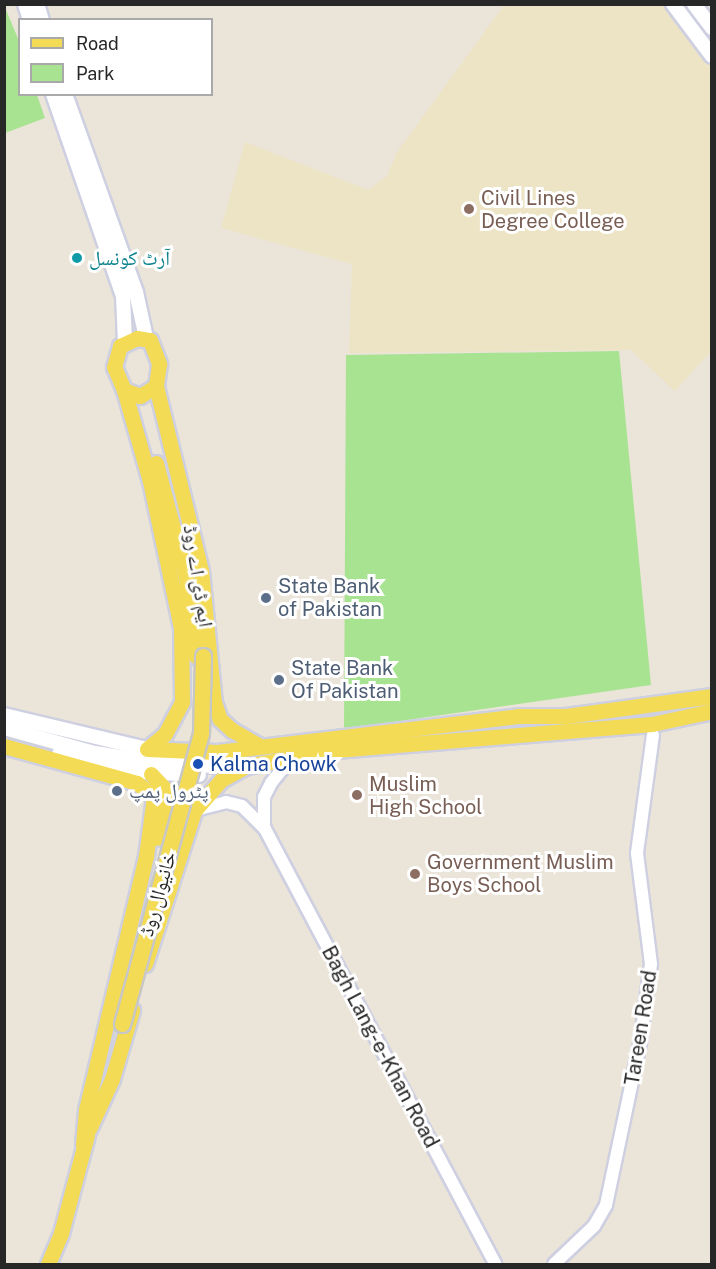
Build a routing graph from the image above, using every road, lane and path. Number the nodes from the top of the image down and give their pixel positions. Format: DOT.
graph roads {
  1 [pos="673,4"];
  2 [pos="694,4"];
  3 [pos="707,22"];
  4 [pos="690,27"];
  5 [pos="711,56"];
  6 [pos="54,96"];
  7 [pos="66,96"];
  8 [pos="146,338"];
  9 [pos="124,342"];
  10 [pos="152,390"];
  11 [pos="128,393"];
  12 [pos="199,656"];
  13 [pos="711,696"];
  14 [pos="711,711"];
  15 [pos="4,715"];
  16 [pos="4,728"];
  17 [pos="653,735"];
  18 [pos="4,739"];
  19 [pos="260,746"];
  20 [pos="4,747"];
  21 [pos="147,749"];
  22 [pos="293,756"];
  23 [pos="238,767"];
  24 [pos="151,774"];
  25 [pos="194,811"];
  26 [pos="264,829"];
  27 [pos="146,856"];
  28 [pos="89,1128"];
  29 [pos="83,1145"];
  30 [pos="48,1264"];
  31 [pos="495,1264"];
  32 [pos="554,1264"];
  1 -- 4 [label="main road"];
  2 -- 3 [label="main road"];
  3 -- 4 [label="main road"];
  4 -- 5 [label="main road"];
  6 -- 9 [label="main road"];
  7 -- 8 [label="main road"];
  8 -- 9 [label="main road"];
  8 -- 10 [label="main road"];
  9 -- 11 [label="main road"];
  10 -- 11 [label="main road"];
  10 -- 12 [label="main road, ایم ڈی اے روڈ"];
  10 -- 19 [label="main road, ایم ڈی اے روڈ"];
  11 -- 12 [label="main road, ایم ڈی اے روڈ"];
  11 -- 21 [label="main road, ایم ڈی اے روڈ"];
  12 -- 28 [label="main road, خانیوال روڈ"];
  13 -- 19 [label="main road"];
  14 -- 22 [label="main road"];
  15 -- 21 [label="main road"];
  16 -- 23 [label="main road"];
  17 -- 32 [label="street, Tareen Road"];
  18 -- 24 [label="main road"];
  19 -- 21 [label="main road"];
  20 -- 27 [label="main road"];
  22 -- 23 [label="main road"];
  22 -- 26 [label="street"];
  23 -- 24 [label="main road"];
  23 -- 25 [label="main road"];
  24 -- 27 [label="main road"];
  25 -- 26 [label="street"];
  25 -- 28 [label="main road"];
  26 -- 31 [label="street, Bagh Lang-e-Khan Road"];
  27 -- 29 [label="main road"];
  28 -- 29 [label="main road, خانیوال روڈ"];
  29 -- 30 [label="main road, خانیوال روڈ"];
}
